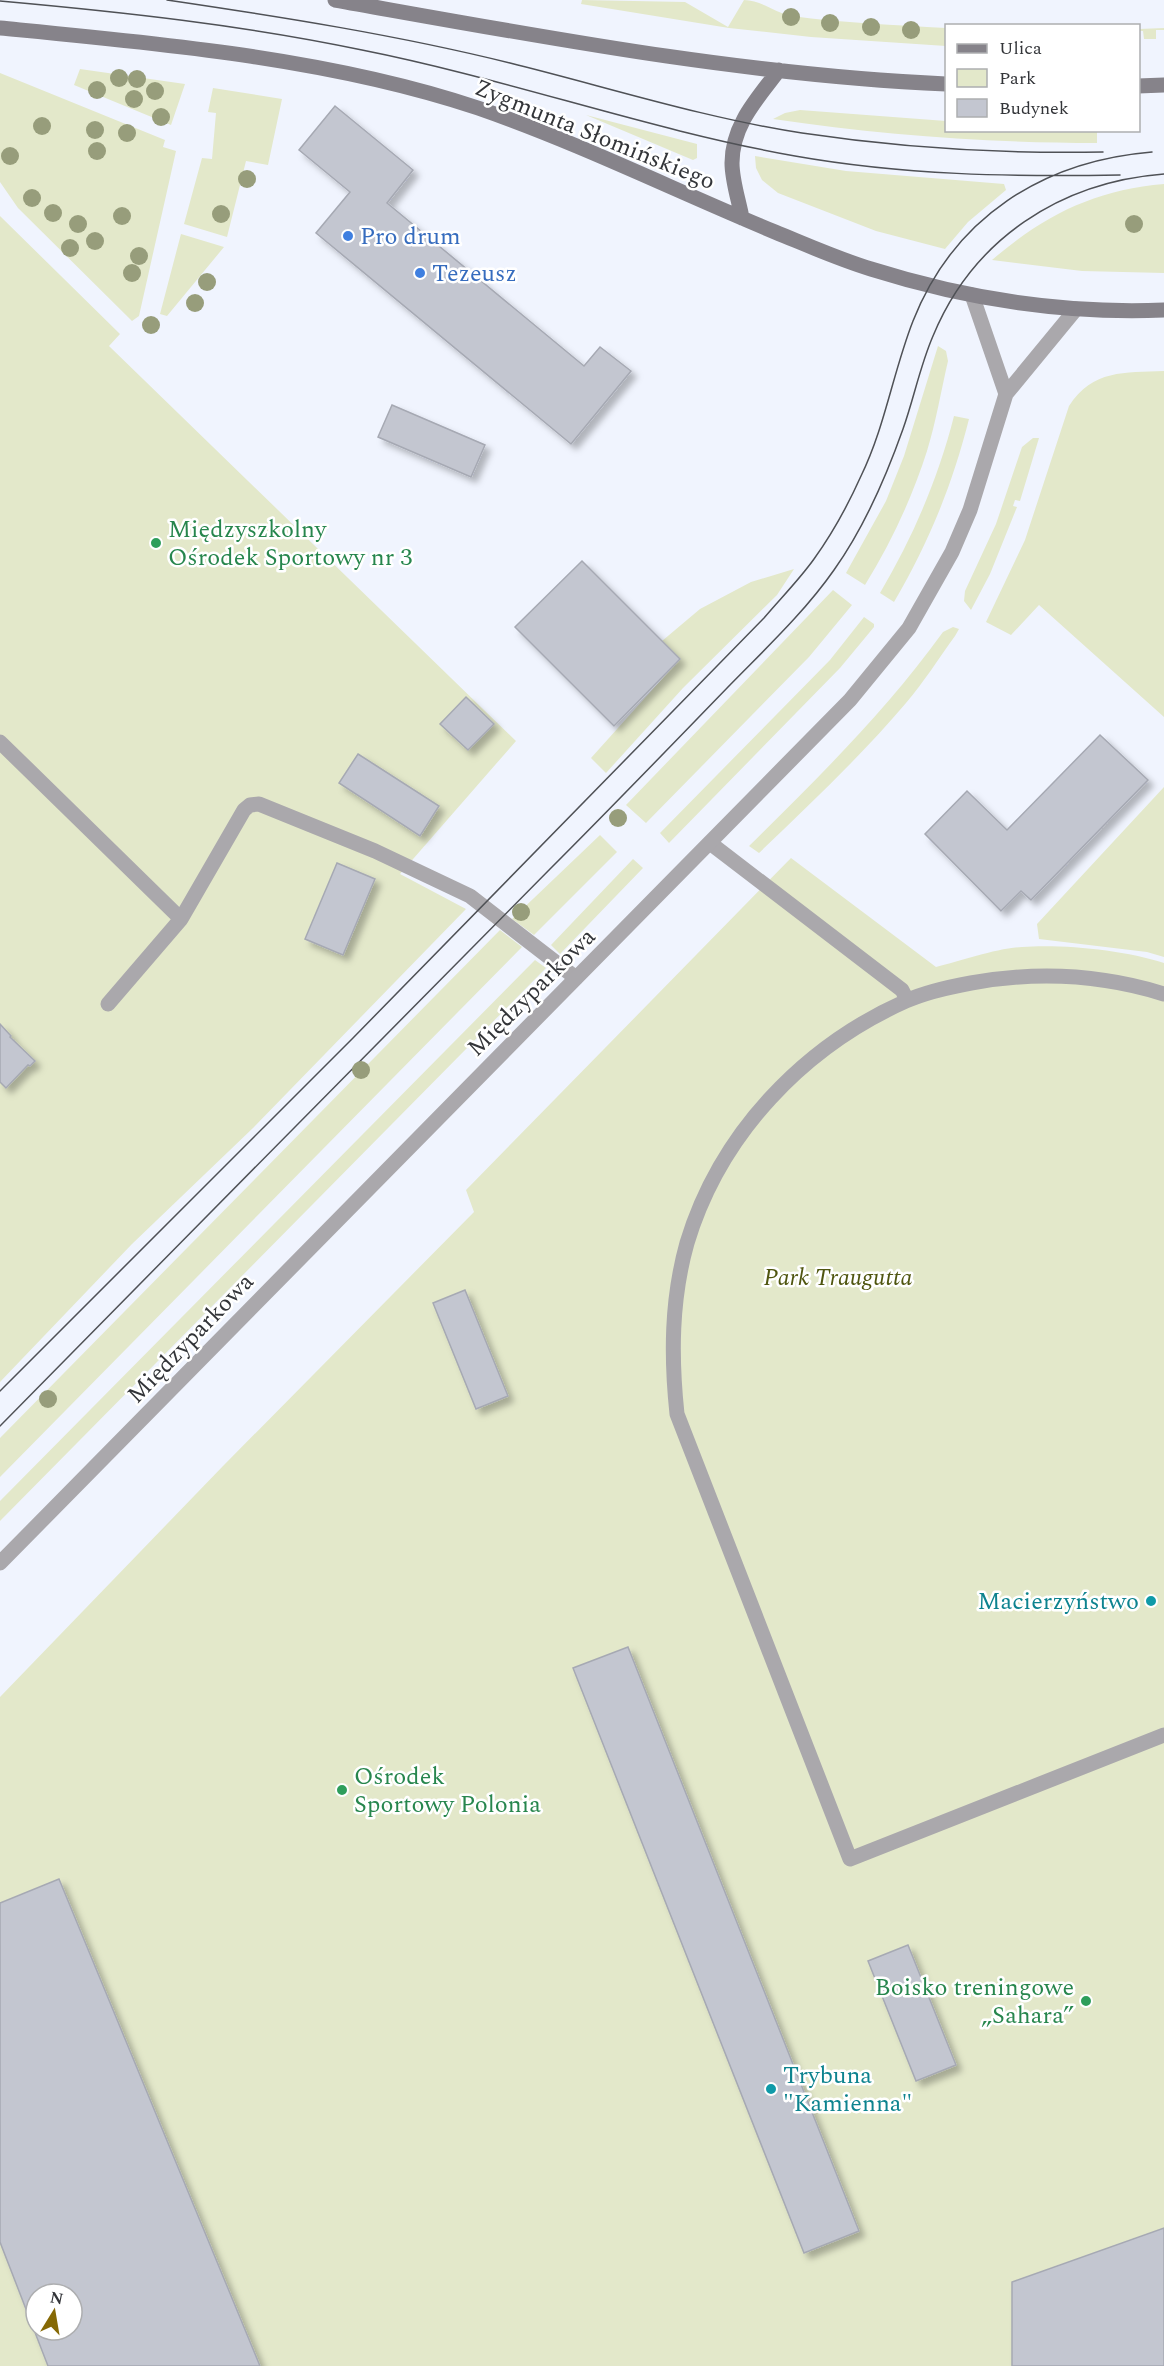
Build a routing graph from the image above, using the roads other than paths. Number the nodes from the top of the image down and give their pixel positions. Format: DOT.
graph roads {
  1 [pos="335,0"];
  2 [pos="0,28"];
  3 [pos="779,70"];
  4 [pos="945,84"];
  5 [pos="1164,85"];
  6 [pos="1140,86"];
  7 [pos="742,218"];
  8 [pos="972,295"];
  9 [pos="1076,309"];
  10 [pos="1164,310"];
  11 [pos="1006,394"];
  12 [pos="0,742"];
  13 [pos="710,843"];
  14 [pos="181,919"];
  15 [pos="576,978"];
  16 [pos="1164,994"];
  17 [pos="907,1000"];
  18 [pos="108,1004"];
  19 [pos="0,1563"];
  20 [pos="1164,1735"];
  1 -- 3 [label="main road"];
  2 -- 7 [label="main road, Zygmunta Słomińskiego"];
  3 -- 4 [label="main road"];
  3 -- 7 [label="main road"];
  5 -- 6 [label="main road"];
  7 -- 8 [label="main road, Zygmunta Słomińskiego"];
  8 -- 9 [label="main road, Zygmunta Słomińskiego"];
  8 -- 11 [label="street"];
  9 -- 10 [label="main road, Zygmunta Słomińskiego"];
  9 -- 11 [label="street, Międzyparkowa"];
  11 -- 13 [label="street, Międzyparkowa"];
  12 -- 14 [label="street"];
  13 -- 15 [label="street, Międzyparkowa"];
  13 -- 17 [label="street"];
  14 -- 15 [label="street"];
  14 -- 18 [label="street"];
  15 -- 19 [label="street, Międzyparkowa"];
  16 -- 17 [label="street"];
  17 -- 20 [label="street"];
}
